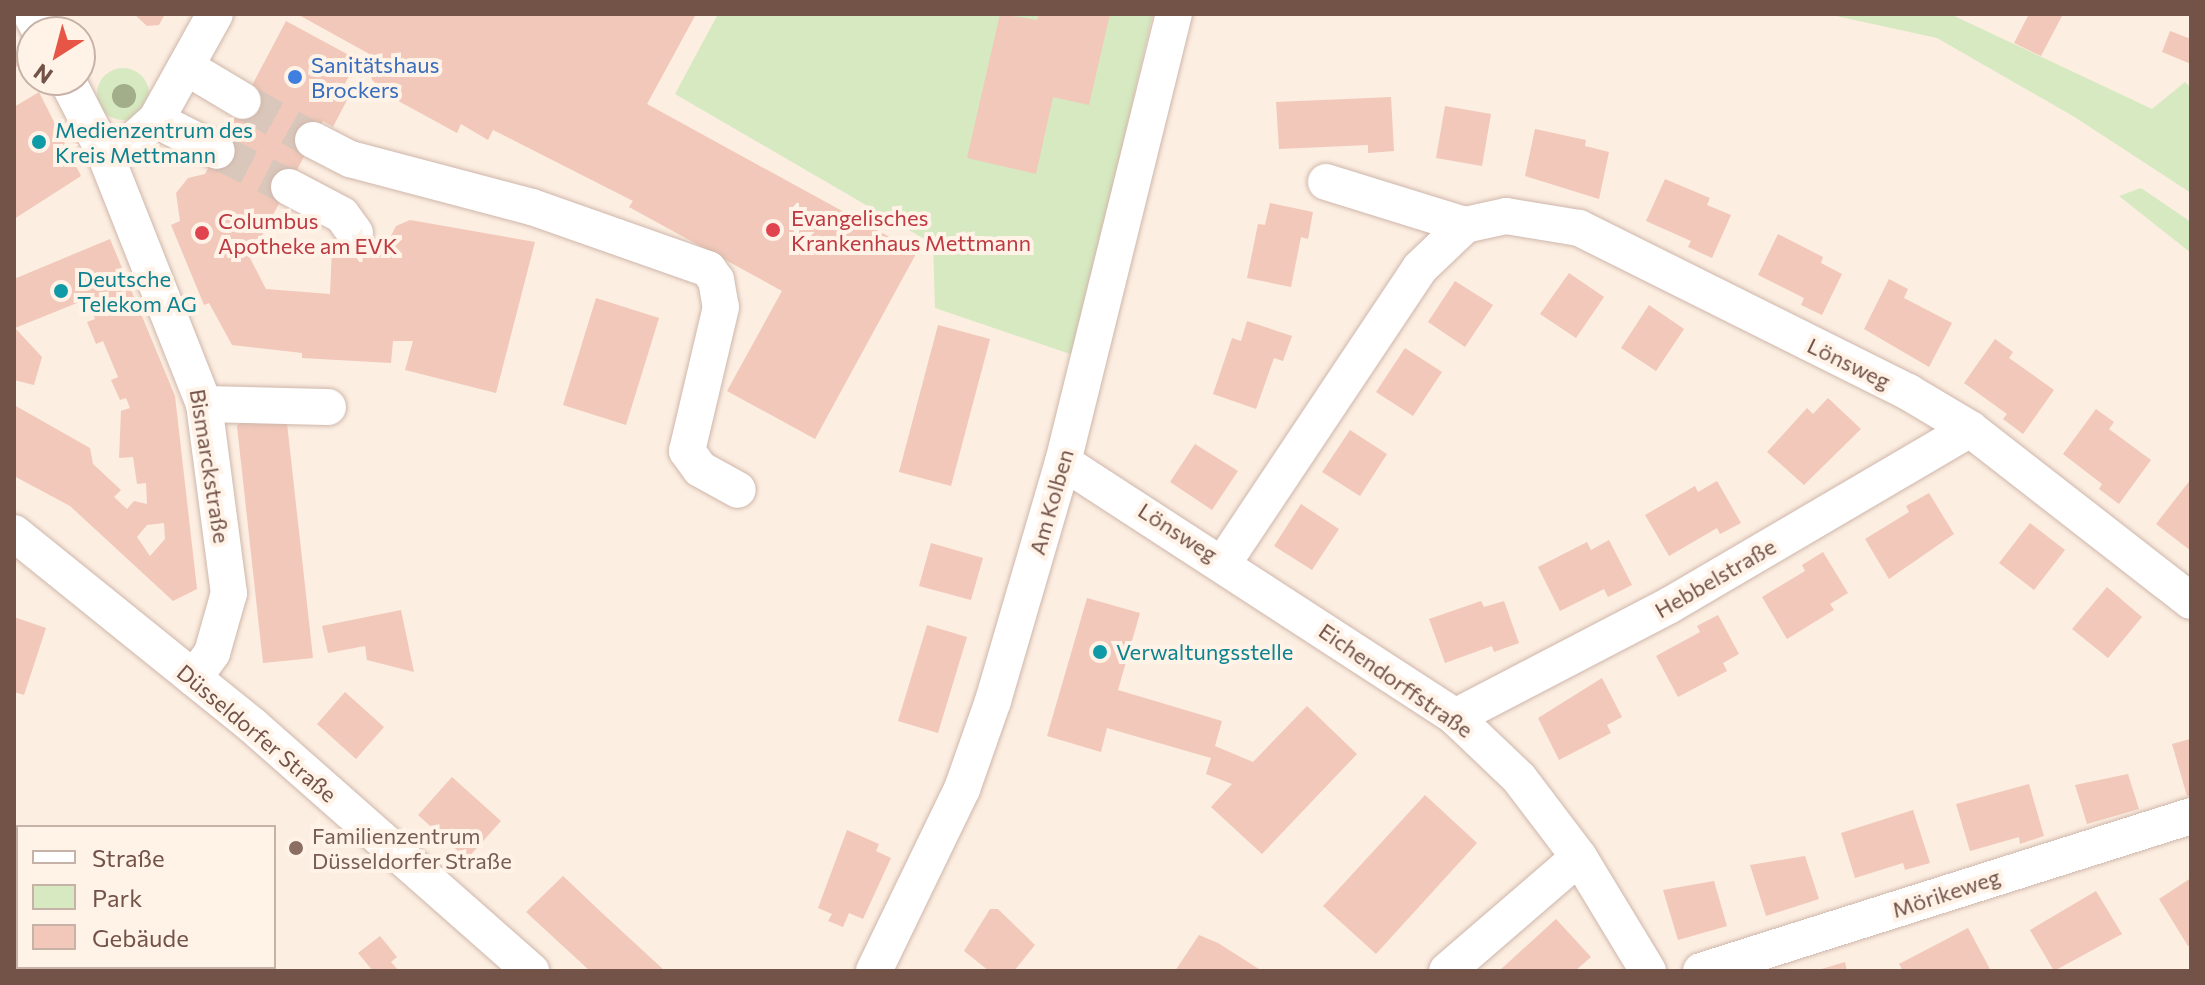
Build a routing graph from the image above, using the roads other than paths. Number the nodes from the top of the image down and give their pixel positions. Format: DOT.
graph roads {
  1 [pos="215,14"];
  2 [pos="1174,14"];
  3 [pos="186,67"];
  4 [pos="75,96"];
  5 [pos="243,101"];
  6 [pos="156,120"];
  7 [pos="313,140"];
  8 [pos="217,151"];
  9 [pos="105,154"];
  10 [pos="1326,182"];
  11 [pos="289,187"];
  12 [pos="1465,225"];
  13 [pos="355,233"];
  14 [pos="204,404"];
  15 [pos="328,407"];
  16 [pos="1970,429"];
  17 [pos="1063,462"];
  18 [pos="738,490"];
  19 [pos="14,533"];
  20 [pos="1224,562"];
  21 [pos="2191,601"];
  22 [pos="194,678"];
  23 [pos="1455,717"];
  24 [pos="2191,816"];
  25 [pos="1579,857"];
  26 [pos="886,966"];
  27 [pos="531,971"];
  28 [pos="1447,971"];
  29 [pos="1648,971"];
  30 [pos="1701,971"];
  1 -- 3 [label="street"];
  2 -- 17 [label="street, Am Kolben"];
  3 -- 5 [label="street"];
  3 -- 6 [label="street"];
  4 -- 9 [label="street, Bismarckstraße"];
  6 -- 8 [label="street"];
  6 -- 9 [label="street"];
  7 -- 18 [label="street"];
  9 -- 14 [label="street, Bismarckstraße"];
  10 -- 12 [label="street, Lönsweg"];
  11 -- 13 [label="street"];
  12 -- 16 [label="street, Lönsweg"];
  12 -- 20 [label="street, Lönsweg"];
  14 -- 15 [label="street"];
  14 -- 22 [label="street, Bismarckstraße"];
  16 -- 21 [label="street, Lönsweg"];
  16 -- 23 [label="street, Hebbelstraße"];
  17 -- 20 [label="street, Lönsweg"];
  17 -- 26 [label="street, Am Kolben"];
  19 -- 22 [label="street, Düsseldorfer Straße"];
  20 -- 23 [label="street, Eichendorffstraße"];
  22 -- 27 [label="street, Düsseldorfer Straße"];
  23 -- 25 [label="street, Eichendorffstraße"];
  24 -- 30 [label="street, Mörikeweg"];
  25 -- 28 [label="street"];
  25 -- 29 [label="street, Eichendorffstraße"];
}
